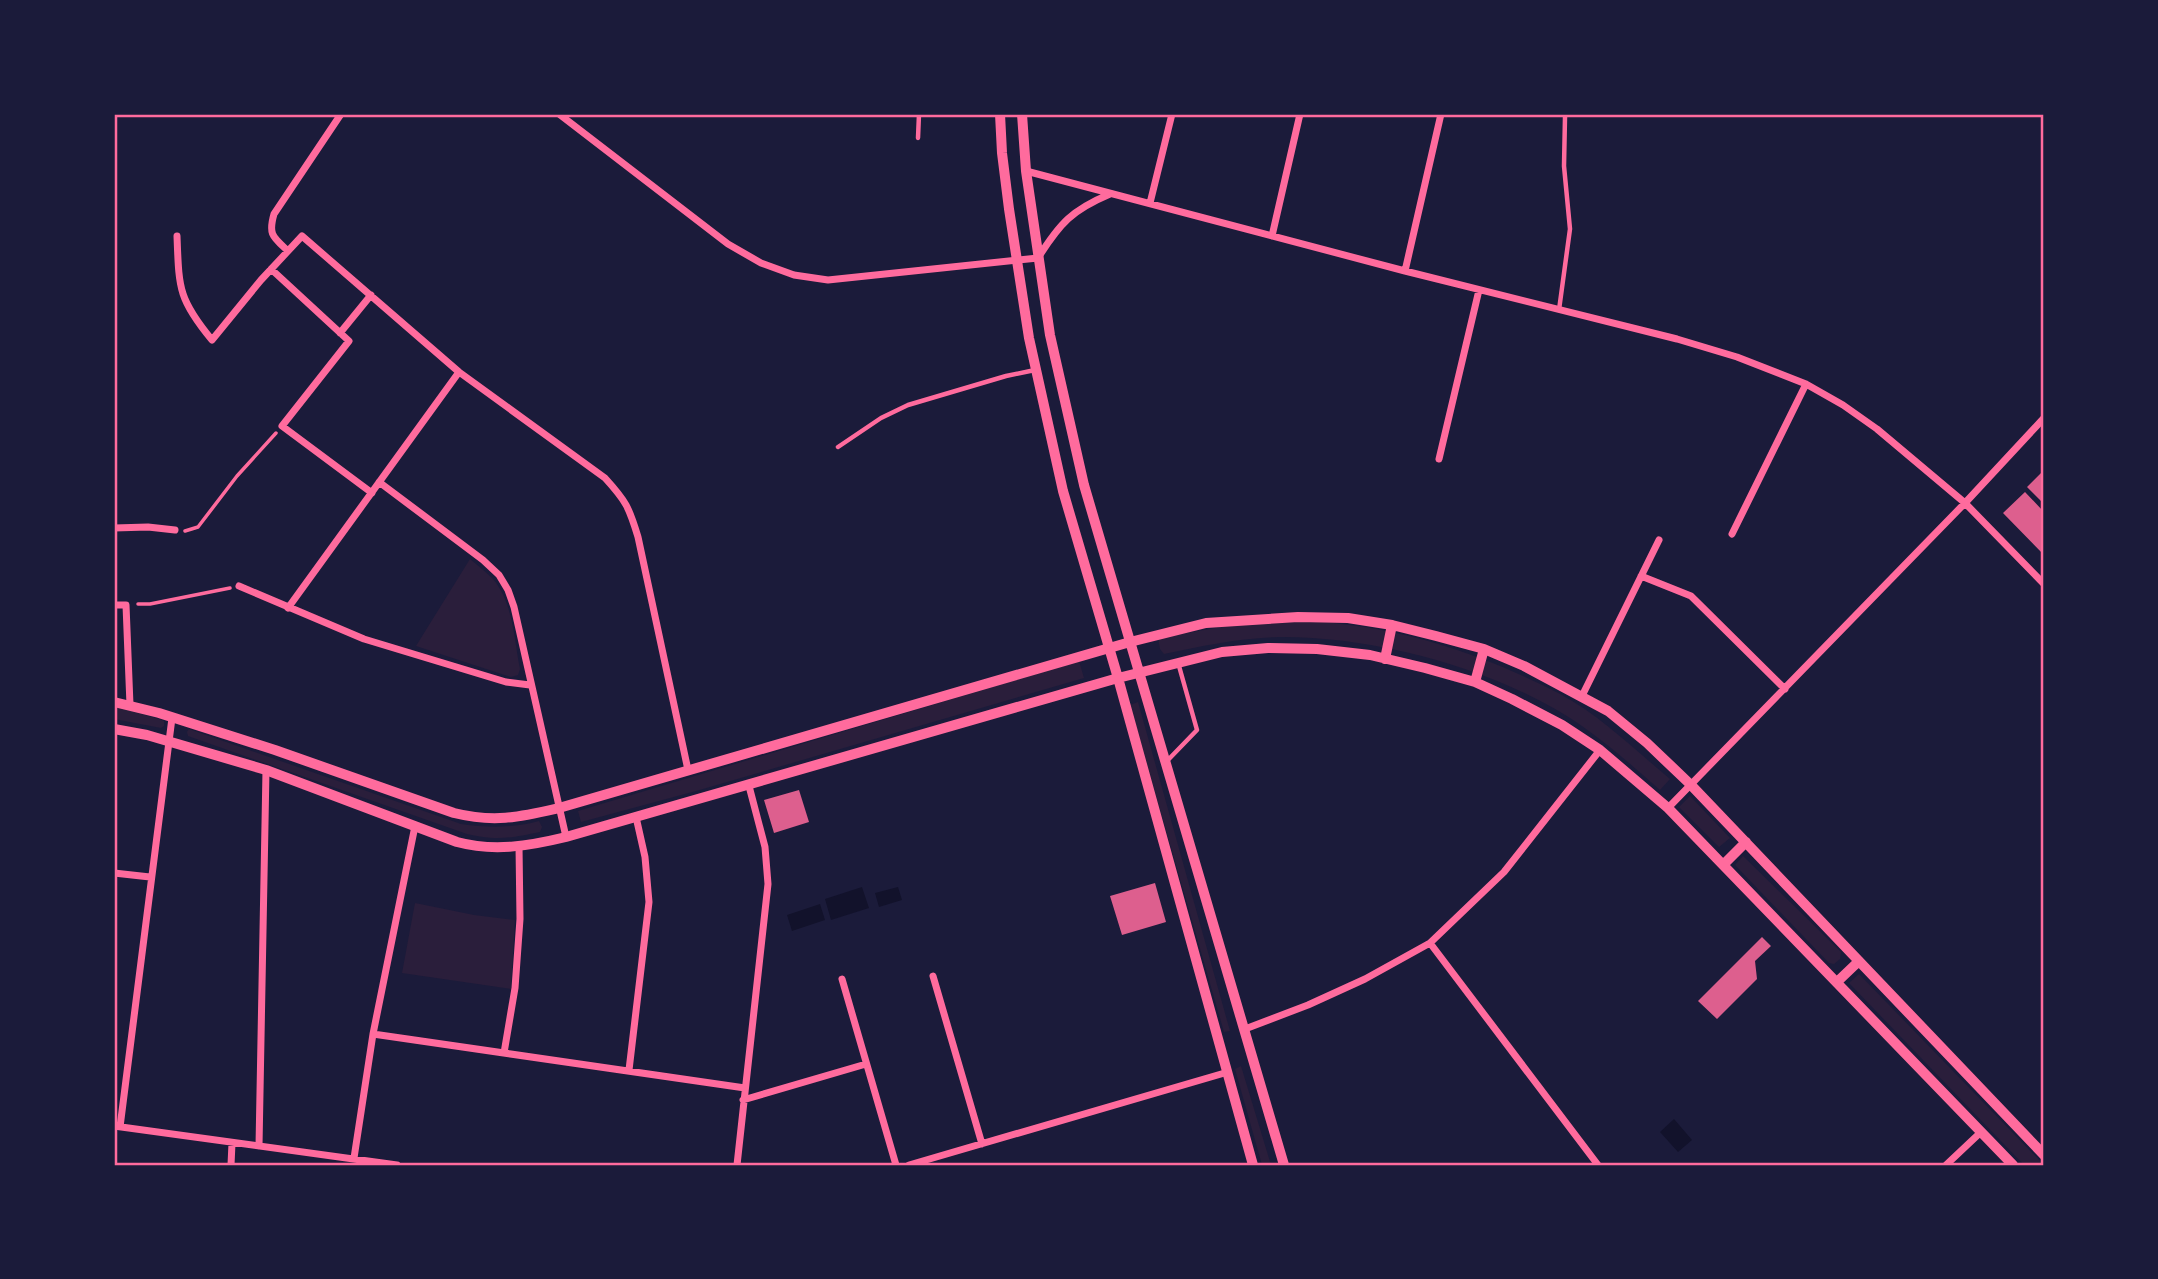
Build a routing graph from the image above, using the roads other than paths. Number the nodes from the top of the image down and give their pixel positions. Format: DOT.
graph roads {
  1 [pos="341,114"];
  2 [pos="559,114"];
  3 [pos="919,114"];
  4 [pos="1000,114"];
  5 [pos="1022,114"];
  6 [pos="1172,114"];
  7 [pos="1300,114"];
  8 [pos="1441,114"];
  9 [pos="1565,117"];
  10 [pos="918,138"];
  11 [pos="1026,171"];
  12 [pos="1110,194"];
  13 [pos="1150,203"];
  14 [pos="177,236"];
  15 [pos="1272,236"];
  16 [pos="288,251"];
  17 [pos="1038,258"];
  18 [pos="1017,262"];
  19 [pos="271,269"];
  20 [pos="1405,271"];
  21 [pos="1479,290"];
  22 [pos="371,295"];
  23 [pos="1559,310"];
  24 [pos="340,333"];
  25 [pos="1036,370"];
  26 [pos="459,372"];
  27 [pos="1806,384"];
  28 [pos="2044,418"];
  29 [pos="838,447"];
  30 [pos="1440,459"];
  31 [pos="379,482"];
  32 [pos="372,493"];
  33 [pos="1965,503"];
  34 [pos="114,528"];
  35 [pos="175,530"];
  36 [pos="1732,534"];
  37 [pos="1659,540"];
  38 [pos="1641,576"];
  39 [pos="2044,584"];
  40 [pos="239,586"];
  41 [pos="114,605"];
  42 [pos="288,608"];
  43 [pos="1392,625"];
  44 [pos="1130,642"];
  45 [pos="1110,649"];
  46 [pos="1484,649"];
  47 [pos="1385,659"];
  48 [pos="1178,663"];
  49 [pos="1140,673"];
  50 [pos="1118,678"];
  51 [pos="1475,682"];
  52 [pos="530,685"];
  53 [pos="1785,689"];
  54 [pos="1582,696"];
  55 [pos="114,702"];
  56 [pos="130,705"];
  57 [pos="172,718"];
  58 [pos="114,729"];
  59 [pos="169,741"];
  60 [pos="1600,750"];
  61 [pos="1166,761"];
  62 [pos="688,770"];
  63 [pos="266,771"];
  64 [pos="1691,785"];
  65 [pos="749,786"];
  66 [pos="559,808"];
  67 [pos="1668,808"];
  68 [pos="636,817"];
  69 [pos="415,826"];
  70 [pos="566,837"];
  71 [pos="1746,842"];
  72 [pos="519,846"];
  73 [pos="1723,864"];
  74 [pos="114,873"];
  75 [pos="150,877"];
  76 [pos="1430,943"];
  77 [pos="1859,961"];
  78 [pos="933,976"];
  79 [pos="842,979"];
  80 [pos="1837,982"];
  81 [pos="1245,1030"];
  82 [pos="373,1034"];
  83 [pos="504,1053"];
  84 [pos="866,1064"];
  85 [pos="629,1070"];
  86 [pos="1228,1072"];
  87 [pos="745,1087"];
  88 [pos="743,1100"];
  89 [pos="117,1126"];
  90 [pos="1981,1132"];
  91 [pos="232,1143"];
  92 [pos="982,1144"];
  93 [pos="259,1146"];
  94 [pos="2044,1155"];
  95 [pos="354,1158"];
  96 [pos="231,1165"];
  97 [pos="397,1165"];
  98 [pos="737,1165"];
  99 [pos="896,1165"];
  100 [pos="909,1165"];
  101 [pos="1254,1165"];
  102 [pos="1284,1165"];
  103 [pos="1598,1165"];
  104 [pos="1946,1165"];
  105 [pos="2013,1165"];
  1 -- 16 [label="street"];
  2 -- 18 [label="street"];
  3 -- 10 [label="lane"];
  4 -- 18 [label="main road"];
  5 -- 11 [label="main road"];
  6 -- 13 [label="street"];
  7 -- 15 [label="street"];
  8 -- 20 [label="street"];
  9 -- 23 [label="lane"];
  11 -- 12 [label="street"];
  11 -- 17 [label="main road"];
  12 -- 13 [label="street"];
  12 -- 17 [label="street"];
  13 -- 15 [label="street"];
  14 -- 19 [label="street"];
  15 -- 20 [label="street"];
  16 -- 19 [label="street"];
  16 -- 22 [label="street"];
  17 -- 18 [label="street"];
  17 -- 44 [label="main road"];
  18 -- 25 [label="main road"];
  19 -- 24 [label="street"];
  20 -- 21 [label="street"];
  21 -- 23 [label="street"];
  21 -- 30 [label="street"];
  22 -- 24 [label="street"];
  22 -- 26 [label="street"];
  23 -- 27 [label="street"];
  24 -- 32 [label="street"];
  25 -- 29 [label="lane"];
  25 -- 45 [label="main road"];
  26 -- 31 [label="street"];
  26 -- 62 [label="street"];
  27 -- 33 [label="street"];
  27 -- 36 [label="street"];
  28 -- 33 [label="street"];
  31 -- 32 [label="street"];
  31 -- 52 [label="street"];
  32 -- 42 [label="street"];
  33 -- 39 [label="street"];
  33 -- 53 [label="street"];
  34 -- 35 [label="street"];
  37 -- 38 [label="street"];
  38 -- 53 [label="street"];
  38 -- 54 [label="street"];
  40 -- 42 [label="street"];
  41 -- 56 [label="street"];
  42 -- 52 [label="street"];
  43 -- 44 [label="main road"];
  43 -- 46 [label="main road"];
  43 -- 47 [label="main road"];
  44 -- 45 [label="main road"];
  44 -- 49 [label="main road"];
  45 -- 50 [label="main road"];
  45 -- 62 [label="main road"];
  46 -- 51 [label="main road"];
  46 -- 54 [label="main road"];
  47 -- 48 [label="main road"];
  47 -- 51 [label="main road"];
  48 -- 49 [label="main road"];
  48 -- 61 [label="lane"];
  49 -- 50 [label="main road"];
  49 -- 61 [label="main road"];
  50 -- 65 [label="main road"];
  50 -- 86 [label="main road"];
  51 -- 60 [label="main road"];
  52 -- 66 [label="street"];
  53 -- 64 [label="street"];
  54 -- 64 [label="main road"];
  55 -- 56 [label="main road"];
  56 -- 57 [label="main road"];
  57 -- 59 [label="street"];
  57 -- 66 [label="main road"];
  58 -- 59 [label="main road"];
  59 -- 63 [label="main road"];
  59 -- 75 [label="street"];
  60 -- 67 [label="main road"];
  60 -- 76 [label="street"];
  61 -- 81 [label="main road"];
  62 -- 66 [label="main road"];
  63 -- 69 [label="main road"];
  63 -- 93 [label="street"];
  64 -- 67 [label="street"];
  64 -- 71 [label="main road"];
  65 -- 68 [label="main road"];
  65 -- 87 [label="street"];
  66 -- 70 [label="street"];
  67 -- 73 [label="main road"];
  68 -- 70 [label="main road"];
  68 -- 85 [label="street"];
  69 -- 72 [label="main road"];
  69 -- 82 [label="street"];
  70 -- 72 [label="main road"];
  71 -- 73 [label="main road"];
  71 -- 77 [label="main road"];
  72 -- 83 [label="street"];
  73 -- 80 [label="main road"];
  74 -- 75 [label="street"];
  75 -- 89 [label="street"];
  76 -- 81 [label="street"];
  76 -- 103 [label="street"];
  77 -- 80 [label="main road"];
  77 -- 94 [label="main road"];
  78 -- 92 [label="street"];
  79 -- 84 [label="street"];
  80 -- 90 [label="main road"];
  81 -- 102 [label="main road"];
  82 -- 83 [label="street"];
  82 -- 95 [label="street"];
  83 -- 85 [label="street"];
  84 -- 88 [label="street"];
  84 -- 99 [label="street"];
  85 -- 87 [label="street"];
  86 -- 92 [label="street"];
  86 -- 101 [label="main road"];
  87 -- 88 [label="street"];
  88 -- 98 [label="street"];
  89 -- 91 [label="street"];
  90 -- 104 [label="street"];
  90 -- 105 [label="main road"];
  91 -- 93 [label="street"];
  91 -- 96 [label="street"];
  92 -- 100 [label="street"];
  93 -- 95 [label="street"];
  95 -- 97 [label="street"];
}
